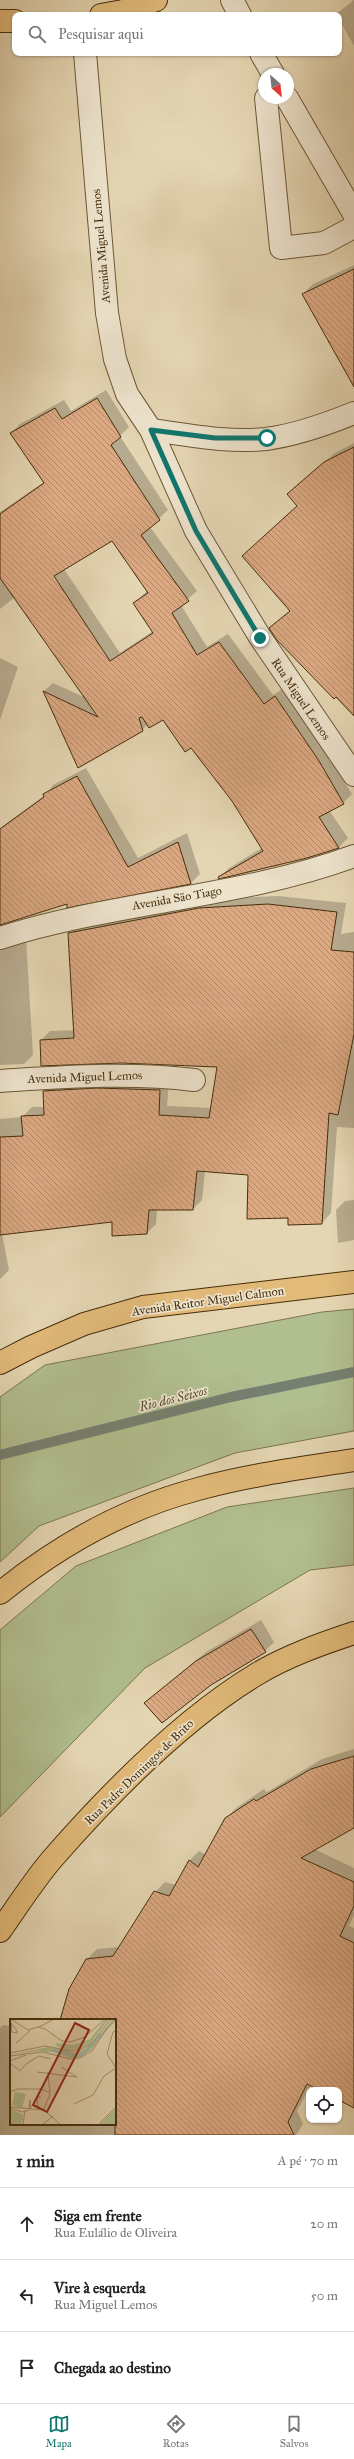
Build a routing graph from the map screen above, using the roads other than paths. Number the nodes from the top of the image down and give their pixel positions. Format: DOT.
graph roads {
  1 [pos="156,0"];
  2 [pos="232,0"];
  3 [pos="118,12"];
  4 [pos="238,12"];
  5 [pos="0,21"];
  6 [pos="12,21"];
  7 [pos="85,56"];
  8 [pos="262,56"];
  9 [pos="263,56"];
  10 [pos="263,68"];
  11 [pos="270,68"];
  12 [pos="267,104"];
  13 [pos="290,104"];
  14 [pos="354,214"];
  15 [pos="354,227"];
  16 [pos="354,413"];
  17 [pos="151,430"];
  18 [pos="354,775"];
  19 [pos="354,856"];
  20 [pos="0,938"];
  21 [pos="194,1080"];
  22 [pos="0,1081"];
  23 [pos="354,1282"];
  24 [pos="0,1364"];
  25 [pos="354,1460"];
  26 [pos="0,1592"];
  27 [pos="354,1633"];
  28 [pos="0,1931"];
  1 -- 3 [label="main road"];
  2 -- 4 [label="street"];
  5 -- 6 [label="main road"];
  7 -- 17 [label="street, Avenida Miguel Lemos"];
  8 -- 10 [label="street"];
  9 -- 11 [label="street"];
  12 -- 15 [label="street"];
  13 -- 14 [label="street"];
  16 -- 17 [label="street"];
  17 -- 18 [label="street, Rua Miguel Lemos"];
  19 -- 20 [label="street, Avenida São Tiago"];
  21 -- 22 [label="street, Avenida Miguel Lemos"];
  23 -- 24 [label="main road, Avenida Reitor Miguel Calmon"];
  25 -- 26 [label="main road"];
  27 -- 28 [label="main road, Rua Padre Domingos de Brito"];
}
